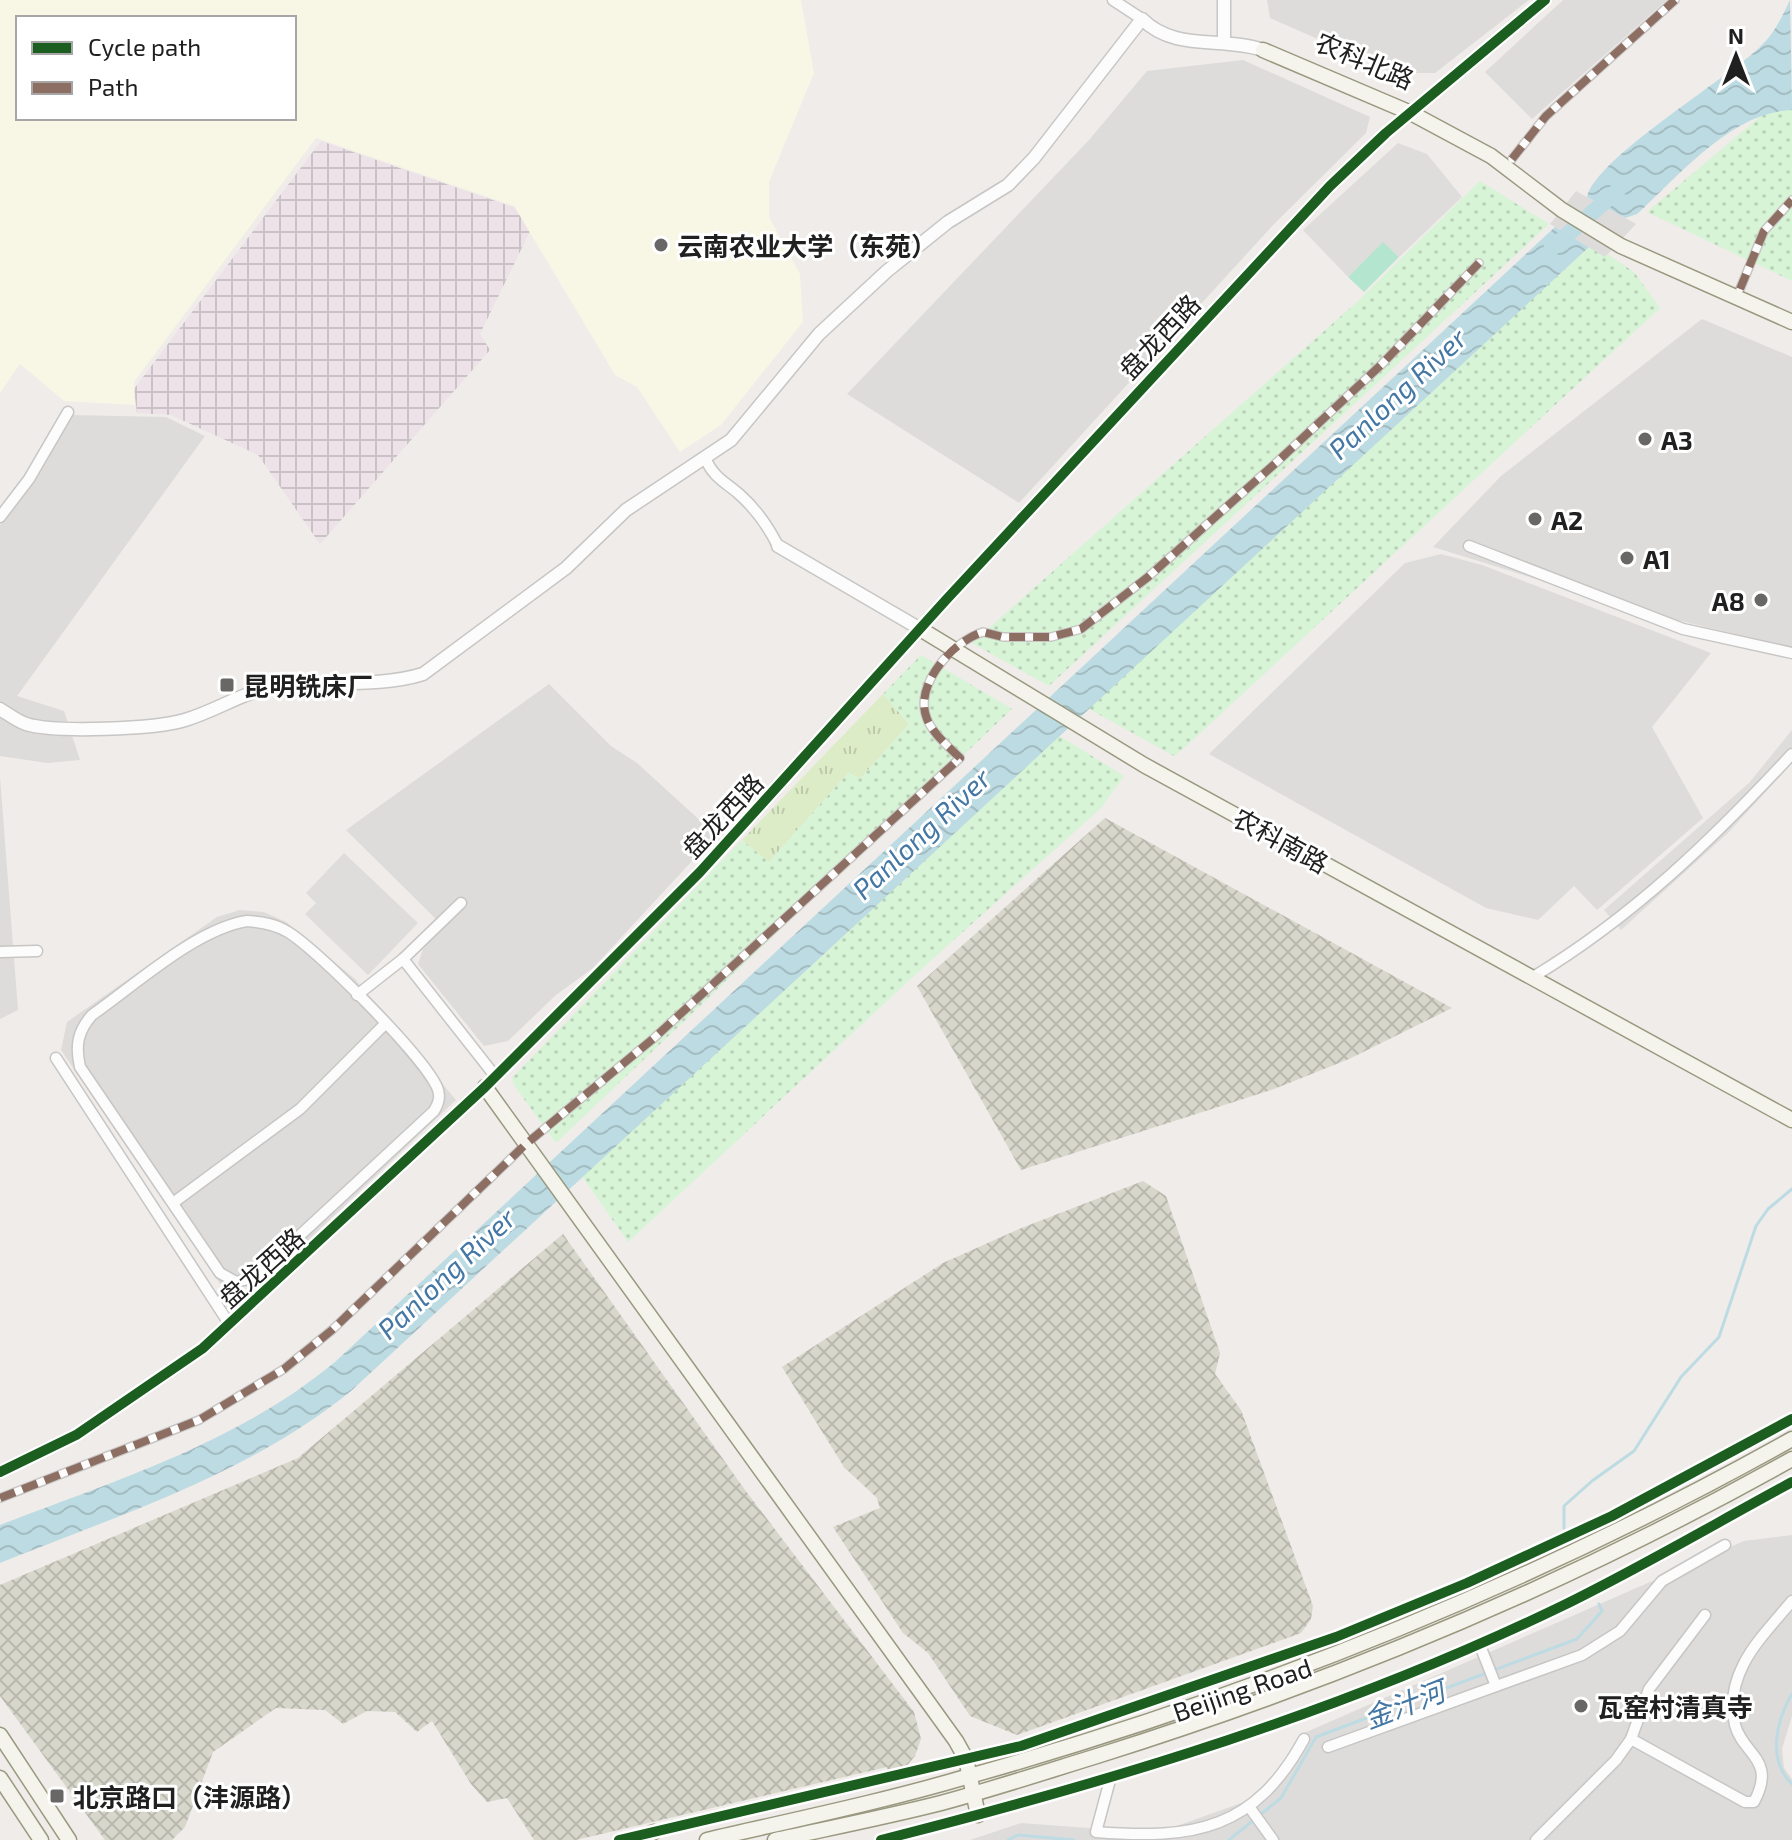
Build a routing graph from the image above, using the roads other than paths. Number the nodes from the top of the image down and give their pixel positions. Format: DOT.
graph roads {
  1 [pos="1113,0"];
  2 [pos="1224,0"];
  3 [pos="1545,0"];
  4 [pos="1675,0"];
  5 [pos="1142,19"];
  6 [pos="1224,41"];
  7 [pos="1263,50"];
  8 [pos="1415,110"];
  9 [pos="1512,159"];
  10 [pos="1792,200"];
  11 [pos="1564,207"];
  12 [pos="1624,242"];
  13 [pos="1479,263"];
  14 [pos="1740,289"];
  15 [pos="1792,313"];
  16 [pos="1792,322"];
  17 [pos="68,412"];
  18 [pos="705,458"];
  19 [pos="0,517"];
  20 [pos="778,546"];
  21 [pos="1469,546"];
  22 [pos="922,630"];
  23 [pos="952,649"];
  24 [pos="1792,653"];
  25 [pos="0,709"];
  26 [pos="1792,754"];
  27 [pos="461,903"];
  28 [pos="37,951"];
  29 [pos="0,952"];
  30 [pos="403,959"];
  31 [pos="1533,977"];
  32 [pos="357,995"];
  33 [pos="385,1024"];
  34 [pos="56,1058"];
  35 [pos="490,1081"];
  36 [pos="1792,1120"];
  37 [pos="526,1144"];
  38 [pos="173,1203"];
  39 [pos="230,1325"];
  40 [pos="1792,1419"];
  41 [pos="1792,1439"];
  42 [pos="1792,1459"];
  43 [pos="0,1472"];
  44 [pos="1792,1482"];
  45 [pos="0,1498"];
  46 [pos="1725,1545"];
  47 [pos="1792,1601"];
  48 [pos="1705,1615"];
  49 [pos="1479,1643"];
  50 [pos="1494,1682"];
  51 [pos="0,1735"];
  52 [pos="1304,1739"];
  53 [pos="1631,1739"];
  54 [pos="1328,1747"];
  55 [pos="966,1759"];
  56 [pos="970,1776"];
  57 [pos="0,1778"];
  58 [pos="1110,1780"];
  59 [pos="974,1793"];
  60 [pos="1250,1808"];
  61 [pos="978,1815"];
  62 [pos="654,1832"];
  63 [pos="1094,1836"];
  64 [pos="41,1840"];
  65 [pos="69,1840"];
  66 [pos="619,1840"];
  67 [pos="636,1840"];
  68 [pos="707,1840"];
  69 [pos="775,1840"];
  70 [pos="881,1840"];
  71 [pos="1273,1840"];
  72 [pos="1536,1840"];
  1 -- 5 [label="street"];
  2 -- 6 [label="street"];
  3 -- 8 [label="street, 盘龙西路"];
  4 -- 9 [label="street"];
  5 -- 6 [label="street"];
  5 -- 18 [label="street"];
  6 -- 7 [label="street"];
  7 -- 8 [label="main road, 农科北路"];
  8 -- 9 [label="main road, 农科北路"];
  8 -- 11 [label="main road, 农科北路"];
  8 -- 22 [label="street, 盘龙西路"];
  9 -- 11 [label="main road, 农科北路"];
  10 -- 14 [label="street"];
  11 -- 12 [label="main road"];
  12 -- 14 [label="main road"];
  12 -- 16 [label="main road"];
  13 -- 23 [label="street"];
  14 -- 15 [label="main road"];
  17 -- 19 [label="street"];
  18 -- 20 [label="street"];
  18 -- 25 [label="street"];
  20 -- 22 [label="street, 农科南路"];
  21 -- 24 [label="street"];
  22 -- 23 [label="main road, 农科南路"];
  22 -- 35 [label="street, 盘龙西路"];
  23 -- 31 [label="main road, 农科南路"];
  23 -- 37 [label="street"];
  26 -- 31 [label="street"];
  27 -- 30 [label="street"];
  28 -- 29 [label="street"];
  30 -- 32 [label="street"];
  30 -- 35 [label="street"];
  31 -- 36 [label="main road, 农科南路"];
  32 -- 33 [label="street"];
  32 -- 38 [label="street"];
  33 -- 38 [label="street"];
  33 -- 38 [label="street"];
  34 -- 39 [label="street"];
  35 -- 37 [label="main road"];
  35 -- 39 [label="street, 盘龙西路"];
  37 -- 45 [label="street"];
  37 -- 55 [label="main road"];
  39 -- 43 [label="street, 盘龙西路"];
  40 -- 55 [label="street"];
  41 -- 56 [label="main road, Beijing Road"];
  42 -- 59 [label="main road, Beijing Road"];
  44 -- 49 [label="street"];
  46 -- 50 [label="street"];
  47 -- 53 [label="street"];
  48 -- 53 [label="street"];
  49 -- 50 [label="street"];
  49 -- 58 [label="street"];
  50 -- 54 [label="street"];
  51 -- 65 [label="main road"];
  52 -- 60 [label="street"];
  53 -- 72 [label="street"];
  55 -- 56 [label="main road"];
  55 -- 62 [label="street"];
  56 -- 59 [label="main road"];
  56 -- 68 [label="main road, Beijing Road"];
  57 -- 64 [label="main road"];
  58 -- 61 [label="street"];
  58 -- 63 [label="street"];
  59 -- 61 [label="main road"];
  59 -- 69 [label="main road, Beijing Road"];
  60 -- 63 [label="street"];
  60 -- 71 [label="street"];
  61 -- 70 [label="street"];
  62 -- 66 [label="street"];
  62 -- 67 [label="main road"];
}
